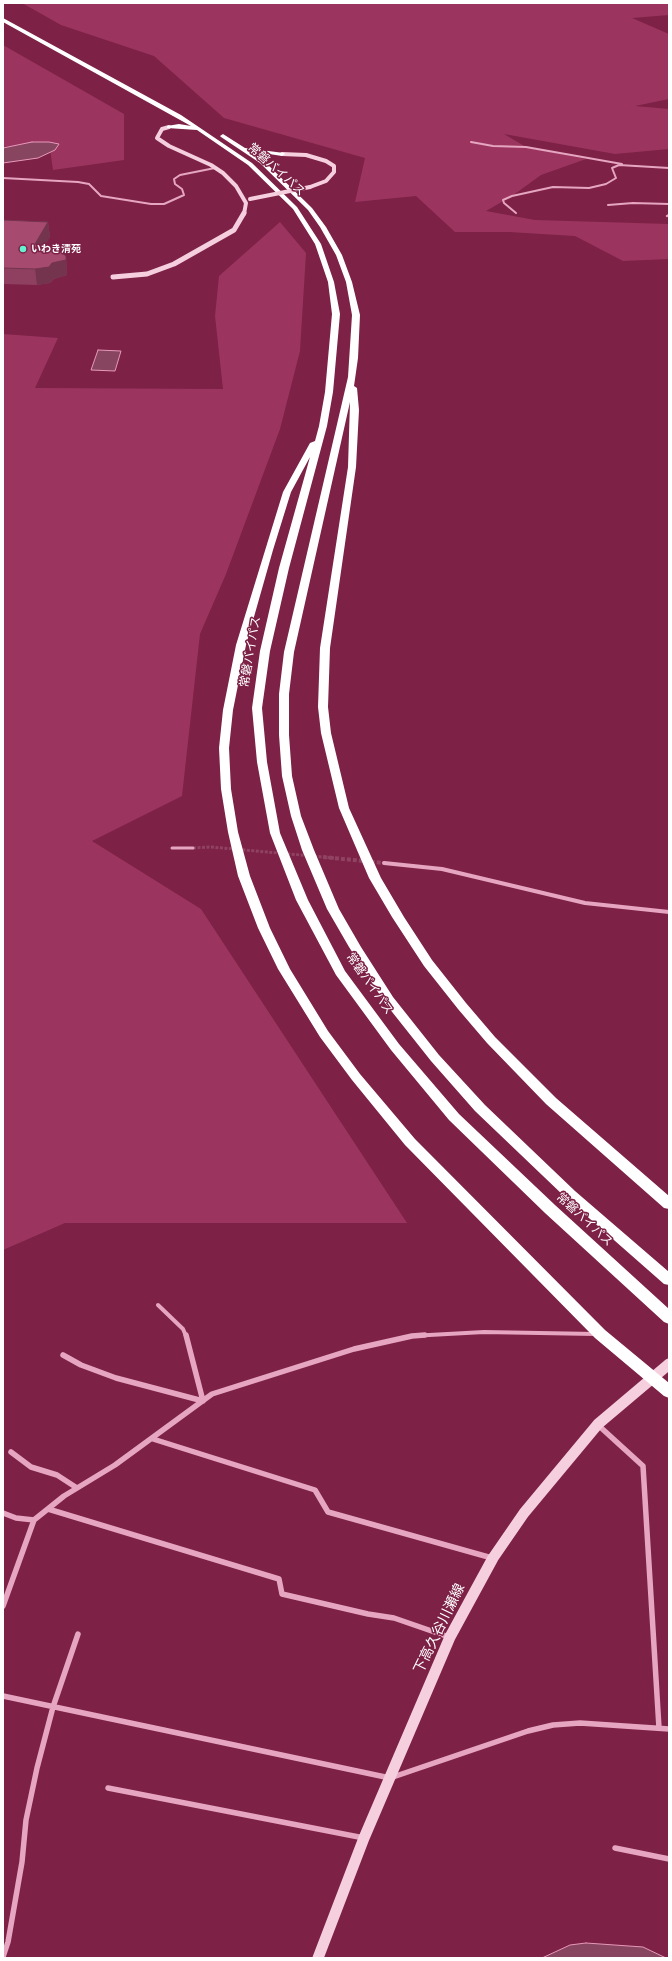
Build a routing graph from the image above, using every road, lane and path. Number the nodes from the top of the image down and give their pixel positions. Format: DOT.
graph roads {
  1 [pos="3,13"];
  2 [pos="3,20"];
  3 [pos="179,116"];
  4 [pos="202,126"];
  5 [pos="169,127"];
  6 [pos="219,133"];
  7 [pos="471,142"];
  8 [pos="240,147"];
  9 [pos="282,154"];
  10 [pos="262,162"];
  11 [pos="622,164"];
  12 [pos="215,168"];
  13 [pos="669,168"];
  14 [pos="3,178"];
  15 [pos="246,203"];
  16 [pos="669,204"];
  17 [pos="608,205"];
  18 [pos="516,213"];
  19 [pos="113,277"];
  20 [pos="352,377"];
  21 [pos="323,426"];
  22 [pos="172,848"];
  23 [pos="193,848"];
  24 [pos="384,863"];
  25 [pos="669,912"];
  26 [pos="669,1204"];
  27 [pos="669,1280"];
  28 [pos="158,1305"];
  29 [pos="664,1314"];
  30 [pos="600,1334"];
  31 [pos="63,1355"];
  32 [pos="669,1364"];
  33 [pos="652,1378"];
  34 [pos="669,1392"];
  35 [pos="203,1401"];
  36 [pos="598,1424"];
  37 [pos="152,1439"];
  38 [pos="11,1452"];
  39 [pos="77,1488"];
  40 [pos="48,1508"];
  41 [pos="3,1513"];
  42 [pos="34,1520"];
  43 [pos="493,1558"];
  44 [pos="3,1606"];
  45 [pos="78,1634"];
  46 [pos="450,1637"];
  47 [pos="3,1696"];
  48 [pos="53,1707"];
  49 [pos="659,1728"];
  50 [pos="669,1729"];
  51 [pos="390,1778"];
  52 [pos="108,1788"];
  53 [pos="364,1838"];
  54 [pos="615,1848"];
  55 [pos="669,1860"];
  56 [pos="3,1957"];
  57 [pos="318,1958"];
  1 -- 4 [label="highway, 常磐バイパス"];
  2 -- 3 [label="highway, 常磐バイパス"];
  3 -- 4 [label="highway, 常磐バイパス"];
  3 -- 5 [label="highway"];
  4 -- 5 [label="highway"];
  4 -- 21 [label="highway, 常磐バイパス"];
  5 -- 12 [label="street"];
  6 -- 8 [label="highway, 常磐バイパス"];
  7 -- 11 [label="street"];
  8 -- 9 [label="highway"];
  8 -- 10 [label="highway, 常磐バイパス"];
  9 -- 10 [label="highway"];
  9 -- 15 [label="street, bridge"];
  10 -- 20 [label="highway, 常磐バイパス"];
  11 -- 13 [label="street"];
  11 -- 18 [label="street"];
  12 -- 14 [label="street"];
  12 -- 15 [label="street"];
  15 -- 19 [label="street"];
  16 -- 17 [label="street"];
  20 -- 26 [label="highway"];
  20 -- 27 [label="highway, 常磐バイパス"];
  21 -- 29 [label="highway, 常磐バイパス"];
  21 -- 30 [label="highway"];
  22 -- 23 [label="street"];
  24 -- 25 [label="street"];
  28 -- 35 [label="street"];
  30 -- 33 [label="highway"];
  30 -- 35 [label="street"];
  31 -- 35 [label="street"];
  32 -- 33 [label="street, 下高久谷川瀬線"];
  33 -- 34 [label="highway"];
  33 -- 36 [label="street, 下高久谷川瀬線"];
  35 -- 37 [label="street"];
  36 -- 43 [label="street, 下高久谷川瀬線"];
  36 -- 49 [label="street"];
  37 -- 39 [label="street"];
  37 -- 43 [label="street"];
  38 -- 39 [label="street"];
  39 -- 40 [label="street"];
  40 -- 42 [label="street"];
  40 -- 46 [label="street"];
  41 -- 42 [label="street"];
  42 -- 44 [label="street"];
  43 -- 46 [label="street, 下高久谷川瀬線"];
  45 -- 48 [label="street"];
  46 -- 51 [label="street, 下高久谷川瀬線"];
  47 -- 48 [label="street"];
  48 -- 51 [label="street"];
  48 -- 56 [label="street"];
  49 -- 50 [label="street"];
  49 -- 51 [label="street"];
  51 -- 53 [label="street, 下高久谷川瀬線"];
  52 -- 53 [label="street"];
  53 -- 57 [label="street, 下高久谷川瀬線"];
  54 -- 55 [label="street"];
}
